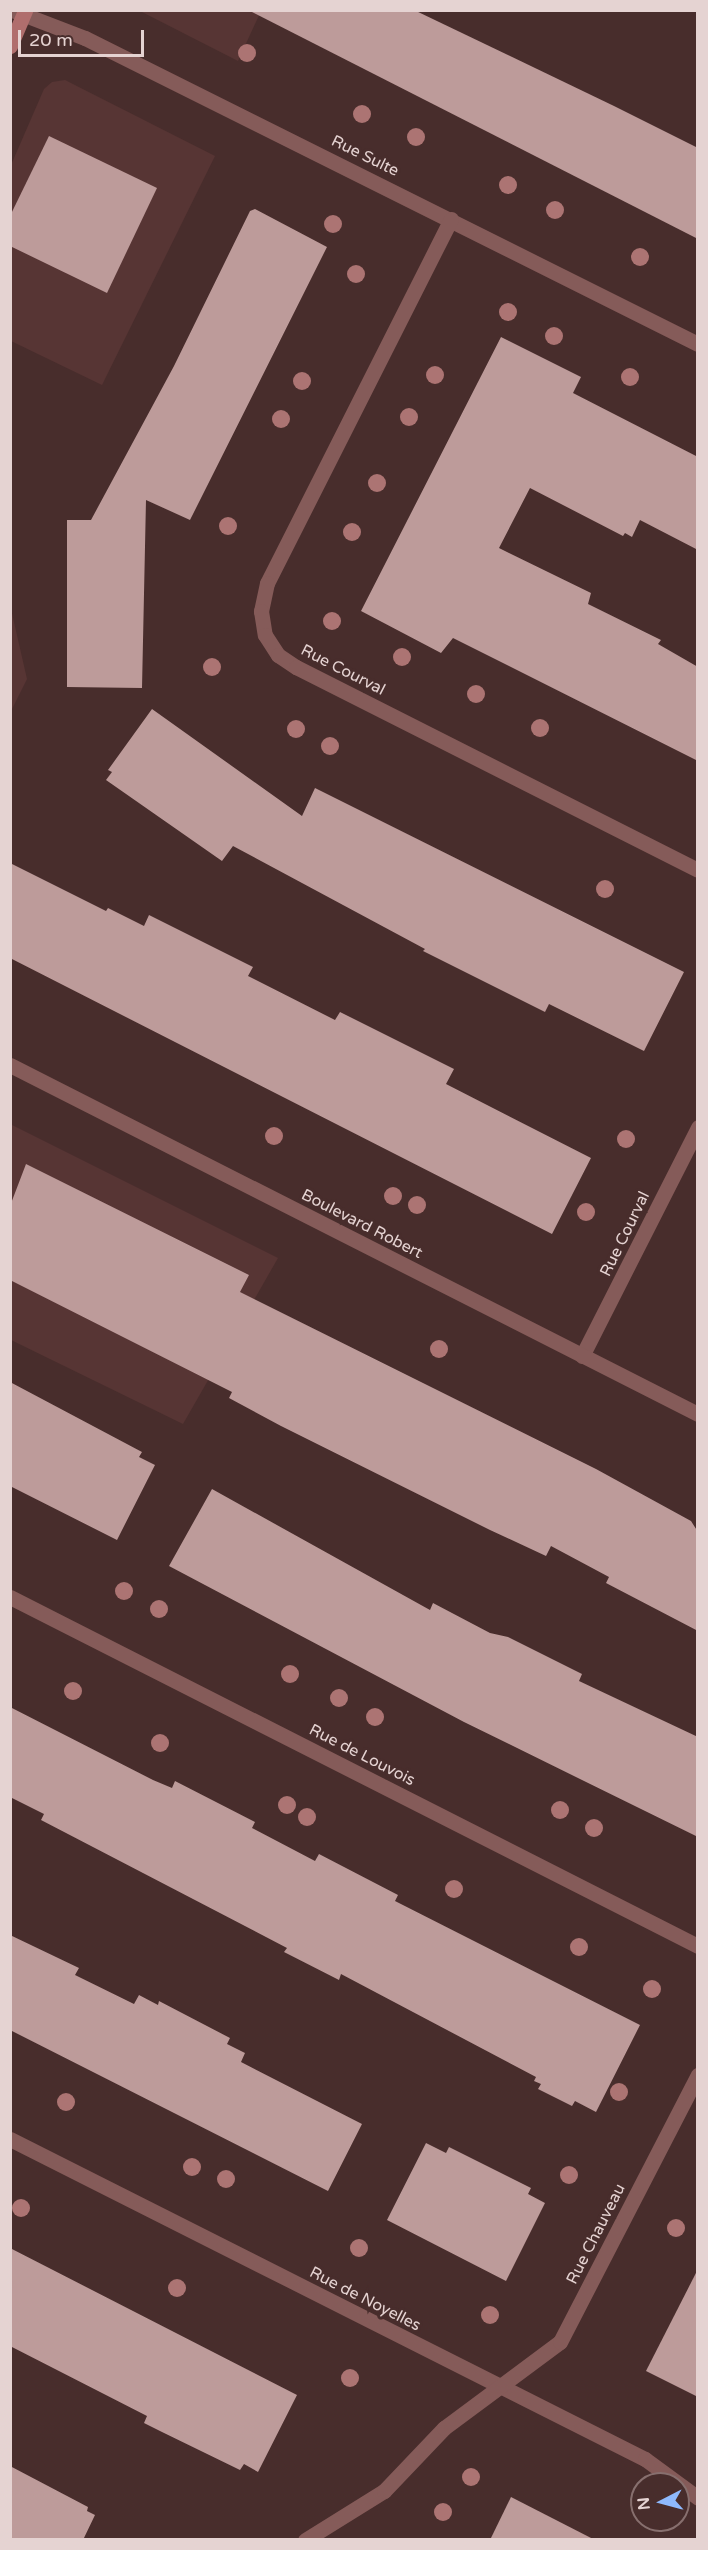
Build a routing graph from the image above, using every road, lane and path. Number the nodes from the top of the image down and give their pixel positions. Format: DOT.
graph roads {
  1 [pos="20,12"];
  2 [pos="10,46"];
  3 [pos="451,219"];
  4 [pos="698,344"];
  5 [pos="698,870"];
  6 [pos="10,1065"];
  7 [pos="698,1127"];
  8 [pos="582,1356"];
  9 [pos="698,1414"];
  10 [pos="10,1597"];
  11 [pos="698,1946"];
  12 [pos="698,2075"];
  13 [pos="10,2139"];
  14 [pos="500,2388"];
  15 [pos="698,2498"];
  16 [pos="305,2540"];
  1 -- 2 [label="main road"];
  1 -- 3 [label="street, Rue Sulte"];
  3 -- 4 [label="street, Rue Sulte"];
  3 -- 5 [label="street, Rue Courval"];
  6 -- 8 [label="street, Boulevard Robert"];
  7 -- 8 [label="street, Rue Courval"];
  8 -- 9 [label="street, Boulevard Robert"];
  10 -- 11 [label="street, Rue de Louvois"];
  12 -- 14 [label="street, Rue Chauveau"];
  13 -- 14 [label="street, Rue de Noyelles"];
  14 -- 15 [label="street, Rue de Noyelles"];
  14 -- 16 [label="street, Rue Chauveau"];
}
